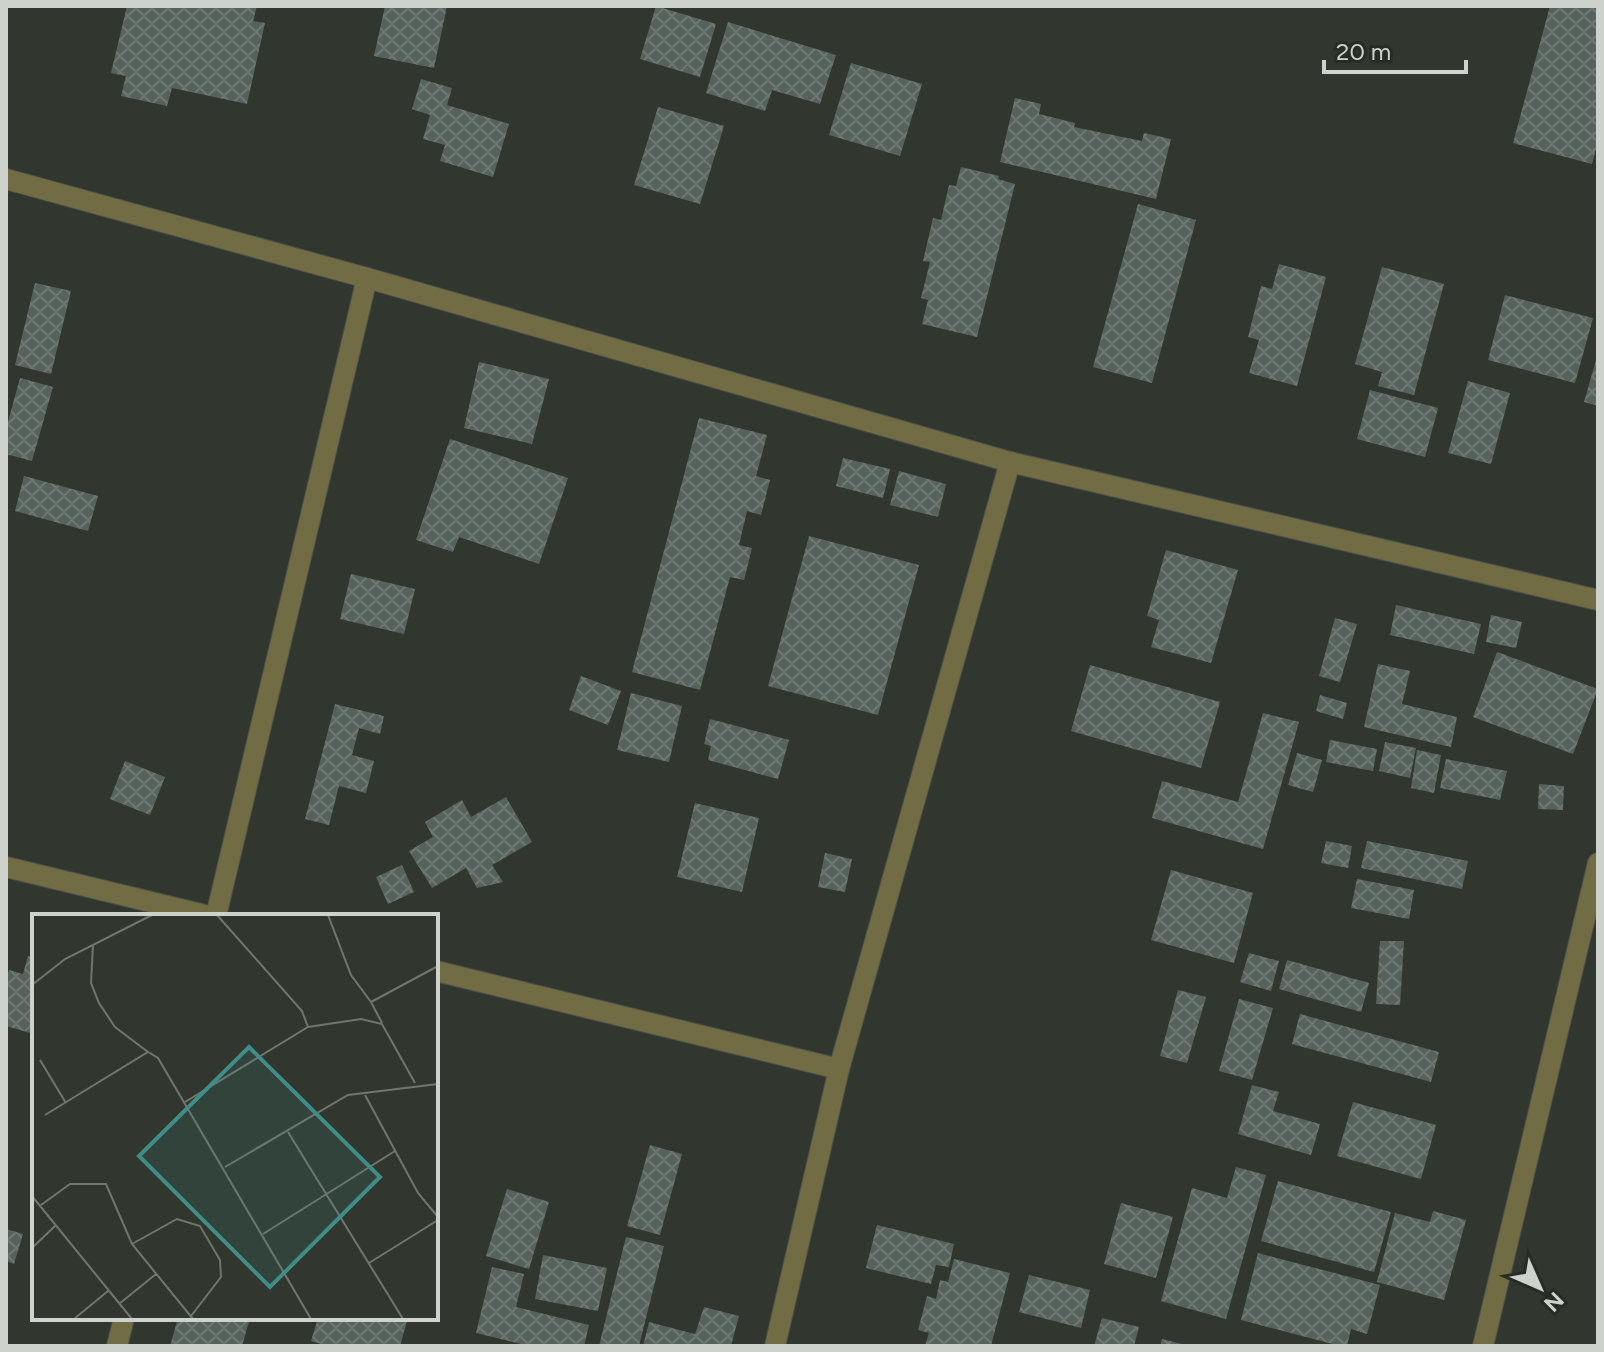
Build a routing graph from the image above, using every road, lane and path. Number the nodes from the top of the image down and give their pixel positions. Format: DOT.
graph roads {
  1 [pos="6,179"];
  2 [pos="367,278"];
  3 [pos="1010,462"];
  4 [pos="1598,600"];
  5 [pos="1598,863"];
  6 [pos="6,867"];
  7 [pos="201,914"];
  8 [pos="216,914"];
  9 [pos="438,971"];
  10 [pos="839,1069"];
  11 [pos="124,1320"];
  12 [pos="117,1346"];
  13 [pos="775,1346"];
  14 [pos="1483,1346"];
  1 -- 2 [label="street"];
  2 -- 3 [label="street"];
  2 -- 8 [label="street"];
  3 -- 4 [label="street"];
  3 -- 10 [label="street"];
  5 -- 14 [label="street"];
  6 -- 7 [label="street"];
  9 -- 10 [label="street"];
  10 -- 13 [label="street"];
  11 -- 12 [label="street"];
}
